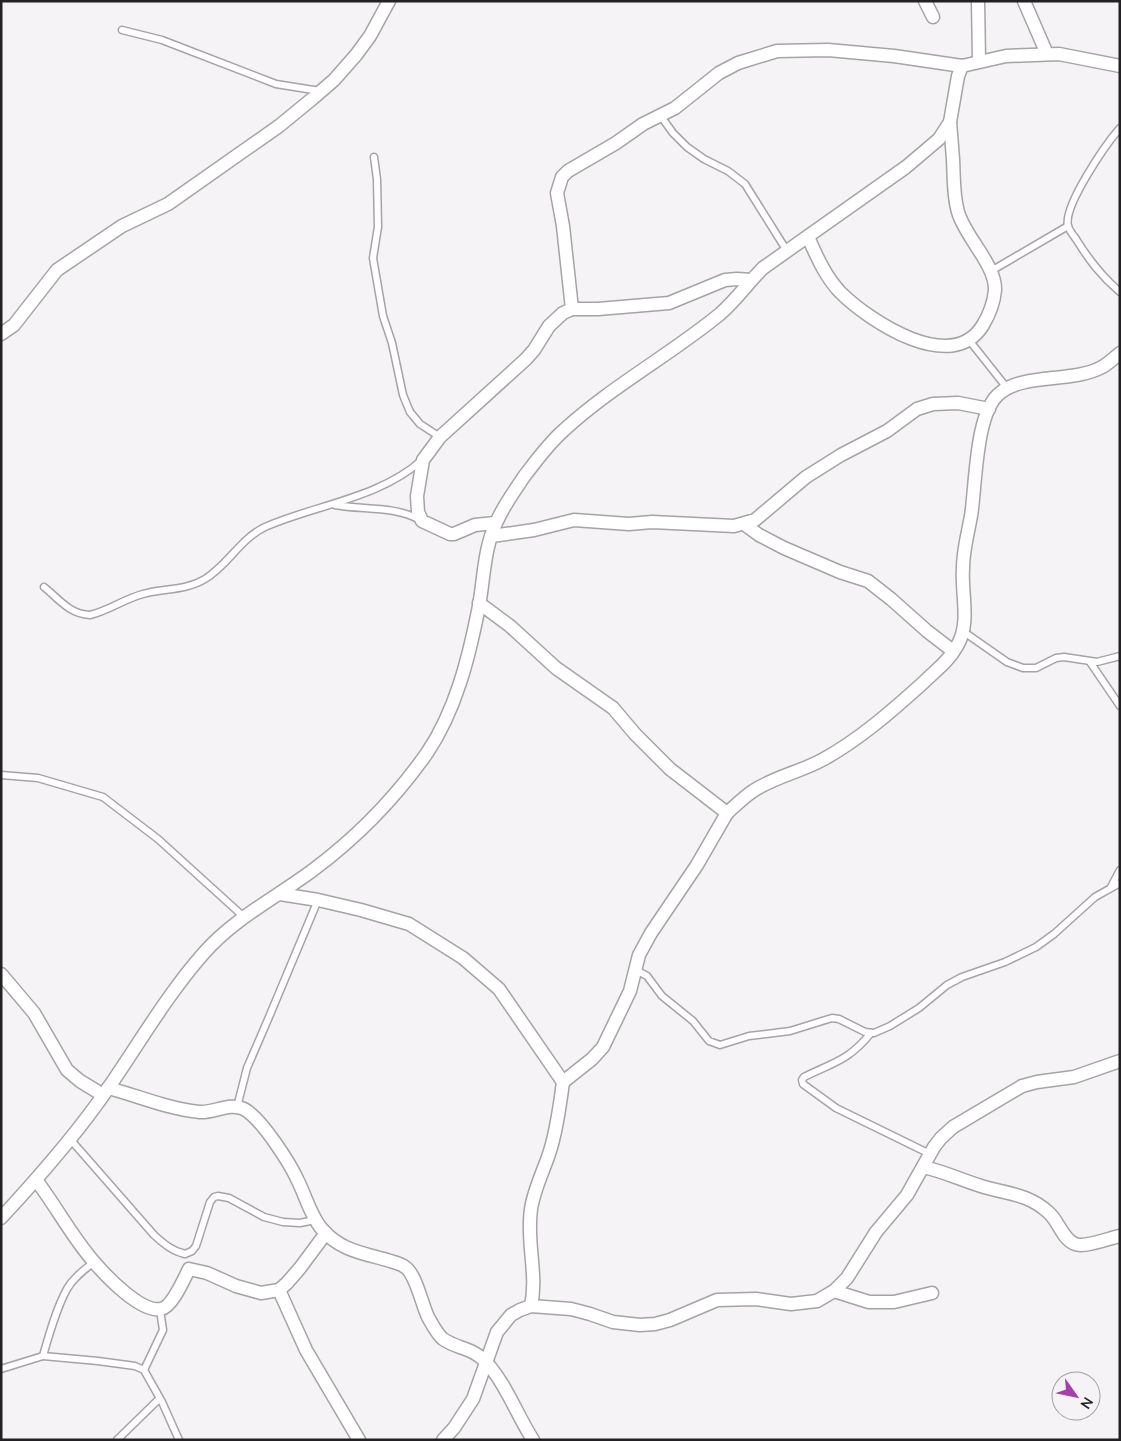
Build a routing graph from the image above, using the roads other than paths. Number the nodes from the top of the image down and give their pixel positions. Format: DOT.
graph roads {
  1 [pos="389,1"];
  2 [pos="925,1"];
  3 [pos="978,1"];
  4 [pos="1024,1"];
  5 [pos="933,17"];
  6 [pos="122,30"];
  7 [pos="1047,54"];
  8 [pos="979,61"];
  9 [pos="962,66"];
  10 [pos="1120,66"];
  11 [pos="321,92"];
  12 [pos="660,116"];
  13 [pos="950,122"];
  14 [pos="1120,128"];
  15 [pos="374,157"];
  16 [pos="1068,226"];
  17 [pos="808,237"];
  18 [pos="787,251"];
  19 [pos="990,270"];
  20 [pos="751,280"];
  21 [pos="1120,292"];
  22 [pos="572,309"];
  23 [pos="1,334"];
  24 [pos="969,340"];
  25 [pos="1120,353"];
  26 [pos="1007,388"];
  27 [pos="989,409"];
  28 [pos="440,437"];
  29 [pos="423,460"];
  30 [pos="334,504"];
  31 [pos="422,521"];
  32 [pos="495,523"];
  33 [pos="744,524"];
  34 [pos="492,536"];
  35 [pos="44,587"];
  36 [pos="479,603"];
  37 [pos="964,632"];
  38 [pos="954,651"];
  39 [pos="1120,656"];
  40 [pos="1090,662"];
  41 [pos="1120,706"];
  42 [pos="1,775"];
  43 [pos="726,813"];
  44 [pos="1120,870"];
  45 [pos="1120,883"];
  46 [pos="1111,887"];
  47 [pos="280,894"];
  48 [pos="318,900"];
  49 [pos="244,917"];
  50 [pos="636,970"];
  51 [pos="1,974"];
  52 [pos="871,1033"];
  53 [pos="1120,1061"];
  54 [pos="563,1082"];
  55 [pos="106,1092"];
  56 [pos="237,1107"];
  57 [pos="70,1139"];
  58 [pos="930,1154"];
  59 [pos="923,1167"];
  60 [pos="36,1180"];
  61 [pos="1,1218"];
  62 [pos="315,1220"];
  63 [pos="326,1233"];
  64 [pos="1120,1236"];
  65 [pos="186,1254"];
  66 [pos="94,1262"];
  67 [pos="189,1269"];
  68 [pos="279,1290"];
  69 [pos="834,1291"];
  70 [pos="932,1293"];
  71 [pos="531,1306"];
  72 [pos="160,1310"];
  73 [pos="43,1356"];
  74 [pos="486,1362"];
  75 [pos="1,1369"];
  76 [pos="144,1370"];
  77 [pos="159,1399"];
  78 [pos="117,1440"];
  79 [pos="179,1440"];
  80 [pos="359,1440"];
  81 [pos="443,1440"];
  82 [pos="533,1440"];
  1 -- 11 [label="street"];
  2 -- 5 [label="street"];
  3 -- 8 [label="street"];
  4 -- 7 [label="street"];
  6 -- 11 [label="lane"];
  7 -- 8 [label="street"];
  7 -- 10 [label="street"];
  8 -- 9 [label="street"];
  9 -- 12 [label="street"];
  9 -- 13 [label="street"];
  11 -- 23 [label="street"];
  12 -- 18 [label="lane"];
  12 -- 22 [label="street"];
  13 -- 17 [label="street"];
  13 -- 19 [label="street"];
  14 -- 16 [label="lane"];
  15 -- 28 [label="lane"];
  16 -- 19 [label="lane"];
  16 -- 21 [label="lane"];
  17 -- 18 [label="street"];
  17 -- 24 [label="street"];
  18 -- 20 [label="street"];
  19 -- 24 [label="street"];
  20 -- 22 [label="street"];
  20 -- 32 [label="street"];
  22 -- 28 [label="street"];
  24 -- 26 [label="lane"];
  25 -- 26 [label="street"];
  26 -- 27 [label="street"];
  27 -- 33 [label="street"];
  27 -- 37 [label="street"];
  28 -- 29 [label="street"];
  29 -- 30 [label="lane"];
  29 -- 31 [label="street"];
  30 -- 31 [label="lane"];
  30 -- 35 [label="lane"];
  31 -- 32 [label="street"];
  32 -- 34 [label="street"];
  33 -- 34 [label="street"];
  33 -- 38 [label="street"];
  34 -- 36 [label="street"];
  36 -- 43 [label="street"];
  36 -- 47 [label="street"];
  37 -- 38 [label="street"];
  37 -- 40 [label="lane"];
  38 -- 43 [label="street"];
  39 -- 40 [label="lane"];
  40 -- 41 [label="lane"];
  42 -- 49 [label="lane"];
  43 -- 50 [label="street"];
  44 -- 46 [label="lane"];
  45 -- 46 [label="lane"];
  46 -- 52 [label="lane"];
  47 -- 48 [label="street"];
  47 -- 49 [label="street"];
  48 -- 54 [label="street"];
  48 -- 56 [label="lane"];
  49 -- 55 [label="street"];
  50 -- 52 [label="lane"];
  50 -- 54 [label="street"];
  51 -- 55 [label="street"];
  52 -- 58 [label="lane"];
  53 -- 58 [label="street"];
  54 -- 71 [label="street"];
  55 -- 56 [label="street"];
  55 -- 57 [label="street"];
  56 -- 62 [label="street"];
  57 -- 60 [label="street"];
  57 -- 65 [label="lane"];
  58 -- 59 [label="street"];
  59 -- 64 [label="street"];
  59 -- 69 [label="street"];
  60 -- 61 [label="street"];
  60 -- 66 [label="street"];
  62 -- 63 [label="street"];
  62 -- 65 [label="lane"];
  63 -- 68 [label="street"];
  63 -- 74 [label="street"];
  65 -- 67 [label="lane"];
  66 -- 72 [label="street"];
  66 -- 73 [label="lane"];
  67 -- 68 [label="street"];
  67 -- 72 [label="street"];
  68 -- 80 [label="street"];
  69 -- 70 [label="street"];
  69 -- 71 [label="street"];
  71 -- 74 [label="street"];
  72 -- 76 [label="lane"];
  73 -- 75 [label="lane"];
  73 -- 76 [label="lane"];
  74 -- 81 [label="street"];
  74 -- 82 [label="street"];
  76 -- 77 [label="lane"];
  77 -- 78 [label="lane"];
  77 -- 79 [label="lane"];
}
